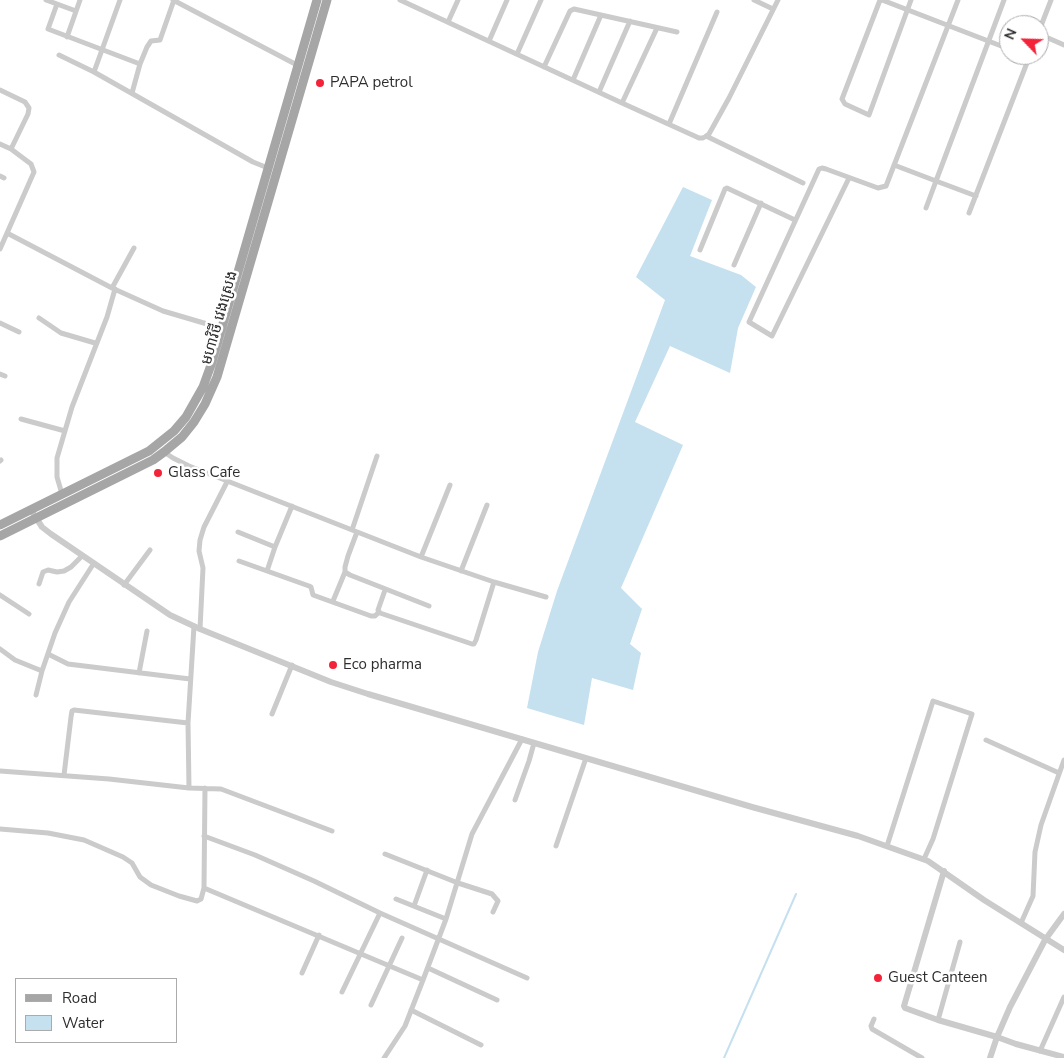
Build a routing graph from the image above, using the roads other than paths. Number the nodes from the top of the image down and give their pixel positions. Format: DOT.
graph roads {
  1 [pos="46,0"];
  2 [pos="80,0"];
  3 [pos="120,0"];
  4 [pos="174,0"];
  5 [pos="317,0"];
  6 [pos="326,0"];
  7 [pos="400,0"];
  8 [pos="458,0"];
  9 [pos="507,0"];
  10 [pos="541,0"];
  11 [pos="754,0"];
  12 [pos="778,0"];
  13 [pos="881,0"];
  14 [pos="911,0"];
  15 [pos="958,0"];
  16 [pos="1004,0"];
  17 [pos="1051,0"];
  18 [pos="57,4"];
  19 [pos="773,9"];
  20 [pos="907,10"];
  21 [pos="76,11"];
  22 [pos="717,12"];
  23 [pos="601,15"];
  24 [pos="1046,15"];
  25 [pos="630,21"];
  26 [pos="448,22"];
  27 [pos="947,25"];
  28 [pos="657,28"];
  29 [pos="676,32"];
  30 [pos="67,37"];
  31 [pos="1049,38"];
  32 [pos="988,40"];
  33 [pos="489,41"];
  34 [pos="999,45"];
  35 [pos="1064,45"];
  36 [pos="102,51"];
  37 [pos="517,54"];
  38 [pos="59,55"];
  39 [pos="140,64"];
  40 [pos="1025,65"];
  41 [pos="302,66"];
  42 [pos="544,67"];
  43 [pos="94,72"];
  44 [pos="573,80"];
  45 [pos="0,90"];
  46 [pos="599,92"];
  47 [pos="132,93"];
  48 [pos="622,103"];
  49 [pos="669,124"];
  50 [pos="706,136"];
  51 [pos="0,144"];
  52 [pos="12,149"];
  53 [pos="894,165"];
  54 [pos="268,168"];
  55 [pos="849,178"];
  56 [pos="936,181"];
  57 [pos="803,183"];
  58 [pos="976,196"];
  59 [pos="761,203"];
  60 [pos="926,208"];
  61 [pos="969,212"];
  62 [pos="796,220"];
  63 [pos="7,233"];
  64 [pos="134,248"];
  65 [pos="0,249"];
  66 [pos="700,250"];
  67 [pos="734,266"];
  68 [pos="114,289"];
  69 [pos="39,318"];
  70 [pos="0,323"];
  71 [pos="226,330"];
  72 [pos="20,332"];
  73 [pos="96,343"];
  74 [pos="21,419"];
  75 [pos="65,431"];
  76 [pos="164,452"];
  77 [pos="377,456"];
  78 [pos="228,480"];
  79 [pos="450,485"];
  80 [pos="62,494"];
  81 [pos="487,505"];
  82 [pos="292,506"];
  83 [pos="31,510"];
  84 [pos="35,519"];
  85 [pos="0,525"];
  86 [pos="355,531"];
  87 [pos="238,532"];
  88 [pos="0,536"];
  89 [pos="275,546"];
  90 [pos="150,550"];
  91 [pos="82,556"];
  92 [pos="420,557"];
  93 [pos="239,561"];
  94 [pos="94,563"];
  95 [pos="267,571"];
  96 [pos="461,571"];
  97 [pos="345,572"];
  98 [pos="494,582"];
  99 [pos="39,584"];
  100 [pos="124,584"];
  101 [pos="385,590"];
  102 [pos="0,594"];
  103 [pos="546,597"];
  104 [pos="333,601"];
  105 [pos="429,606"];
  106 [pos="379,612"];
  107 [pos="29,614"];
  108 [pos="197,627"];
  109 [pos="147,631"];
  110 [pos="0,649"];
  111 [pos="48,654"];
  112 [pos="292,665"];
  113 [pos="42,672"];
  114 [pos="139,673"];
  115 [pos="190,679"];
  116 [pos="36,694"];
  117 [pos="272,714"];
  118 [pos="188,723"];
  119 [pos="522,739"];
  120 [pos="986,740"];
  121 [pos="534,743"];
  122 [pos="586,758"];
  123 [pos="1064,760"];
  124 [pos="0,771"];
  125 [pos="1059,773"];
  126 [pos="64,775"];
  127 [pos="189,788"];
  128 [pos="205,788"];
  129 [pos="514,800"];
  130 [pos="0,829"];
  131 [pos="332,831"];
  132 [pos="204,836"];
  133 [pos="556,846"];
  134 [pos="887,846"];
  135 [pos="385,854"];
  136 [pos="924,859"];
  137 [pos="427,870"];
  138 [pos="944,871"];
  139 [pos="458,883"];
  140 [pos="204,888"];
  141 [pos="396,899"];
  142 [pos="414,906"];
  143 [pos="492,912"];
  144 [pos="380,913"];
  145 [pos="1064,914"];
  146 [pos="446,919"];
  147 [pos="1021,923"];
  148 [pos="319,935"];
  149 [pos="402,938"];
  150 [pos="439,939"];
  151 [pos="1046,940"];
  152 [pos="960,942"];
  153 [pos="1064,950"];
  154 [pos="361,953"];
  155 [pos="390,966"];
  156 [pos="428,968"];
  157 [pos="302,973"];
  158 [pos="527,978"];
  159 [pos="423,980"];
  160 [pos="342,992"];
  161 [pos="1064,997"];
  162 [pos="497,1000"];
  163 [pos="370,1005"];
  164 [pos="411,1010"];
  165 [pos="874,1019"];
  166 [pos="938,1020"];
  167 [pos="997,1036"];
  168 [pos="481,1045"];
  169 [pos="1040,1051"];
  170 [pos="1064,1057"];
  171 [pos="384,1058"];
  172 [pos="922,1058"];
  173 [pos="990,1058"];
  1 -- 18 [label="street"];
  2 -- 21 [label="street"];
  3 -- 36 [label="street"];
  4 -- 39 [label="street"];
  4 -- 41 [label="street"];
  5 -- 41 [label="main road, មហាវិថី វេងស្រេង"];
  6 -- 41 [label="main road, មហាវិថី វេងស្រេង"];
  7 -- 26 [label="street"];
  8 -- 26 [label="street"];
  9 -- 33 [label="street"];
  10 -- 37 [label="street"];
  11 -- 19 [label="street"];
  12 -- 19 [label="street"];
  13 -- 20 [label="street"];
  13 -- 20 [label="street"];
  14 -- 20 [label="street"];
  15 -- 27 [label="street"];
  16 -- 32 [label="street"];
  17 -- 24 [label="street"];
  18 -- 21 [label="street"];
  18 -- 30 [label="street"];
  19 -- 50 [label="street"];
  20 -- 27 [label="street"];
  21 -- 30 [label="street"];
  22 -- 49 [label="street"];
  23 -- 25 [label="street"];
  23 -- 42 [label="street"];
  23 -- 44 [label="street"];
  25 -- 28 [label="street"];
  25 -- 46 [label="street"];
  26 -- 33 [label="street"];
  27 -- 32 [label="street"];
  27 -- 53 [label="street"];
  28 -- 29 [label="street"];
  28 -- 48 [label="street"];
  30 -- 36 [label="street"];
  31 -- 35 [label="street"];
  32 -- 34 [label="street"];
  32 -- 56 [label="street"];
  33 -- 37 [label="street"];
  36 -- 39 [label="street"];
  36 -- 43 [label="street"];
  37 -- 42 [label="street"];
  38 -- 43 [label="street"];
  39 -- 47 [label="street"];
  40 -- 58 [label="street"];
  41 -- 54 [label="main road, មហាវិថី វេងស្រេង"];
  41 -- 71 [label="main road, មហាវិថី វេងស្រេង"];
  42 -- 44 [label="street"];
  43 -- 47 [label="street"];
  44 -- 46 [label="street"];
  45 -- 52 [label="street"];
  46 -- 48 [label="street"];
  47 -- 54 [label="street"];
  48 -- 49 [label="street"];
  49 -- 50 [label="street"];
  50 -- 57 [label="street"];
  51 -- 52 [label="street"];
  52 -- 63 [label="street"];
  53 -- 55 [label="street"];
  53 -- 56 [label="street"];
  54 -- 71 [label="main road, មហាវិថី វេងស្រេង"];
  55 -- 62 [label="street"];
  55 -- 62 [label="street"];
  56 -- 58 [label="street"];
  56 -- 60 [label="street"];
  58 -- 61 [label="street"];
  59 -- 62 [label="street"];
  59 -- 66 [label="street"];
  59 -- 67 [label="street"];
  63 -- 65 [label="street"];
  63 -- 68 [label="street"];
  64 -- 68 [label="street"];
  68 -- 71 [label="street"];
  68 -- 73 [label="street"];
  69 -- 73 [label="street"];
  70 -- 72 [label="street"];
  71 -- 76 [label="main road, មហាវិថី វេងស្រេង"];
  71 -- 80 [label="main road, មហាវិថី វេងស្រេង"];
  73 -- 75 [label="street"];
  74 -- 75 [label="street"];
  75 -- 80 [label="street"];
  76 -- 78 [label="street"];
  76 -- 84 [label="main road, មហាវិថី វេងស្រេង"];
  77 -- 86 [label="street"];
  78 -- 82 [label="street"];
  78 -- 108 [label="street"];
  79 -- 92 [label="street"];
  80 -- 83 [label="main road, មហាវិថី វេងស្រេង"];
  81 -- 96 [label="street"];
  82 -- 86 [label="street"];
  82 -- 89 [label="street"];
  83 -- 84 [label="street"];
  83 -- 85 [label="main road, មហាវិថី វេងស្រេង"];
  84 -- 88 [label="main road, មហាវិថី វេងស្រេង"];
  84 -- 91 [label="street"];
  86 -- 92 [label="street"];
  86 -- 97 [label="street"];
  87 -- 89 [label="street"];
  89 -- 95 [label="street"];
  90 -- 100 [label="street"];
  91 -- 94 [label="street"];
  91 -- 99 [label="street"];
  92 -- 96 [label="street"];
  93 -- 95 [label="street"];
  94 -- 100 [label="street"];
  94 -- 111 [label="street"];
  95 -- 104 [label="street"];
  96 -- 98 [label="street"];
  97 -- 101 [label="street"];
  97 -- 104 [label="street"];
  98 -- 103 [label="street"];
  98 -- 106 [label="street"];
  100 -- 108 [label="street"];
  101 -- 105 [label="street"];
  101 -- 106 [label="street"];
  102 -- 107 [label="street"];
  104 -- 106 [label="street"];
  108 -- 112 [label="street"];
  108 -- 115 [label="street"];
  109 -- 114 [label="street"];
  110 -- 113 [label="street"];
  111 -- 113 [label="street"];
  111 -- 114 [label="street"];
  112 -- 117 [label="street"];
  112 -- 119 [label="street"];
  113 -- 116 [label="street"];
  114 -- 115 [label="street"];
  115 -- 118 [label="street"];
  118 -- 126 [label="street"];
  118 -- 127 [label="street"];
  119 -- 121 [label="street"];
  119 -- 139 [label="street"];
  120 -- 125 [label="street"];
  121 -- 122 [label="street"];
  121 -- 129 [label="street"];
  122 -- 133 [label="street"];
  122 -- 134 [label="street"];
  123 -- 125 [label="street"];
  124 -- 126 [label="street"];
  125 -- 147 [label="street"];
  126 -- 127 [label="street"];
  127 -- 128 [label="street"];
  128 -- 131 [label="street"];
  128 -- 132 [label="street"];
  130 -- 140 [label="street"];
  132 -- 140 [label="street"];
  132 -- 144 [label="street"];
  134 -- 136 [label="street"];
  134 -- 136 [label="street"];
  135 -- 137 [label="street"];
  136 -- 138 [label="street"];
  137 -- 139 [label="street"];
  137 -- 142 [label="street"];
  138 -- 147 [label="street"];
  138 -- 166 [label="street"];
  139 -- 143 [label="street"];
  139 -- 146 [label="street"];
  140 -- 148 [label="street"];
  141 -- 142 [label="street"];
  142 -- 146 [label="street"];
  144 -- 150 [label="street"];
  144 -- 154 [label="street"];
  145 -- 151 [label="street"];
  146 -- 150 [label="street"];
  147 -- 151 [label="street"];
  148 -- 154 [label="street"];
  148 -- 157 [label="street"];
  149 -- 155 [label="street"];
  150 -- 156 [label="street"];
  150 -- 158 [label="street"];
  151 -- 153 [label="street"];
  151 -- 167 [label="street"];
  152 -- 166 [label="street"];
  154 -- 155 [label="street"];
  154 -- 160 [label="street"];
  155 -- 159 [label="street"];
  155 -- 163 [label="street"];
  156 -- 159 [label="street"];
  156 -- 162 [label="street"];
  159 -- 164 [label="street"];
  161 -- 169 [label="street"];
  164 -- 168 [label="street"];
  164 -- 171 [label="street"];
  165 -- 172 [label="street"];
  166 -- 167 [label="street"];
  167 -- 169 [label="street"];
  167 -- 173 [label="street"];
  169 -- 170 [label="street"];
}
